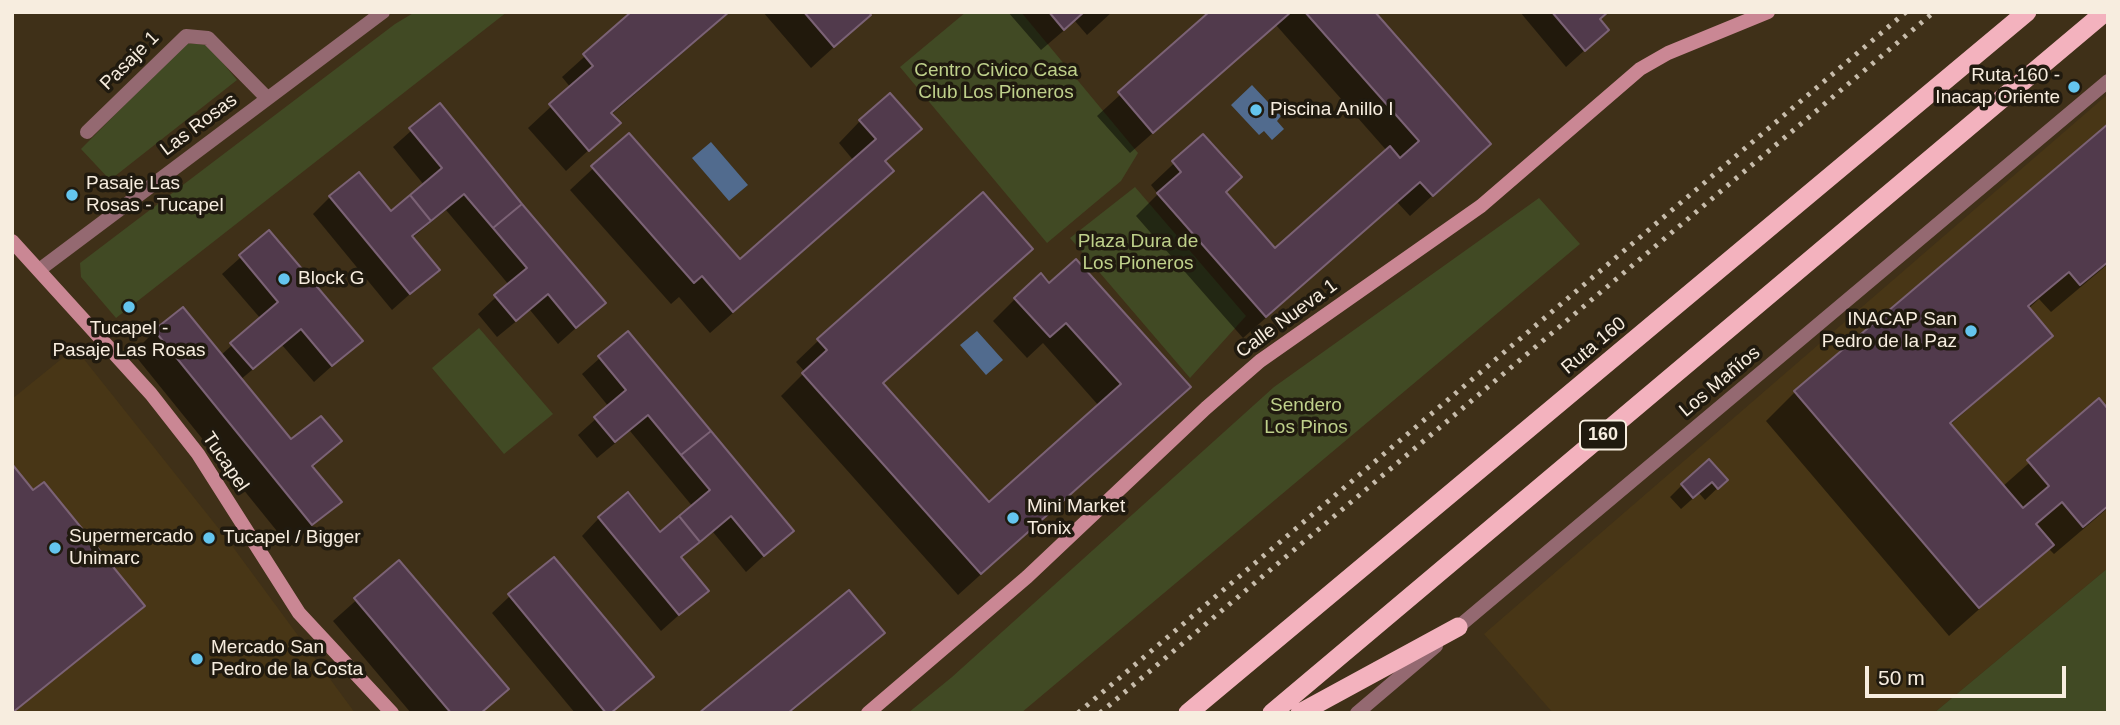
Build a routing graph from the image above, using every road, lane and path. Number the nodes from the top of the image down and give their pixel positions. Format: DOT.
graph roads {
  1 [pos="383,12"];
  2 [pos="1768,12"];
  3 [pos="2027,12"];
  4 [pos="2105,12"];
  5 [pos="2108,81"];
  6 [pos="267,98"];
  7 [pos="86,132"];
  8 [pos="12,241"];
  9 [pos="39,270"];
  10 [pos="1458,627"];
  11 [pos="392,713"];
  12 [pos="868,713"];
  13 [pos="1188,713"];
  14 [pos="1272,713"];
  15 [pos="1300,713"];
  16 [pos="1357,713"];
  1 -- 6 [label="street, Las Rosas"];
  2 -- 12 [label="main road, Calle Nueva 1"];
  3 -- 13 [label="highway, Ruta 160 / 160"];
  4 -- 14 [label="highway, 160"];
  5 -- 10 [label="street, Los Mañíos"];
  6 -- 7 [label="street, Pasaje 1"];
  6 -- 9 [label="street, Las Rosas"];
  8 -- 9 [label="main road, Tucapel"];
  9 -- 11 [label="main road, Tucapel"];
  10 -- 15 [label="highway"];
  10 -- 16 [label="street, Los Mañíos"];
}
